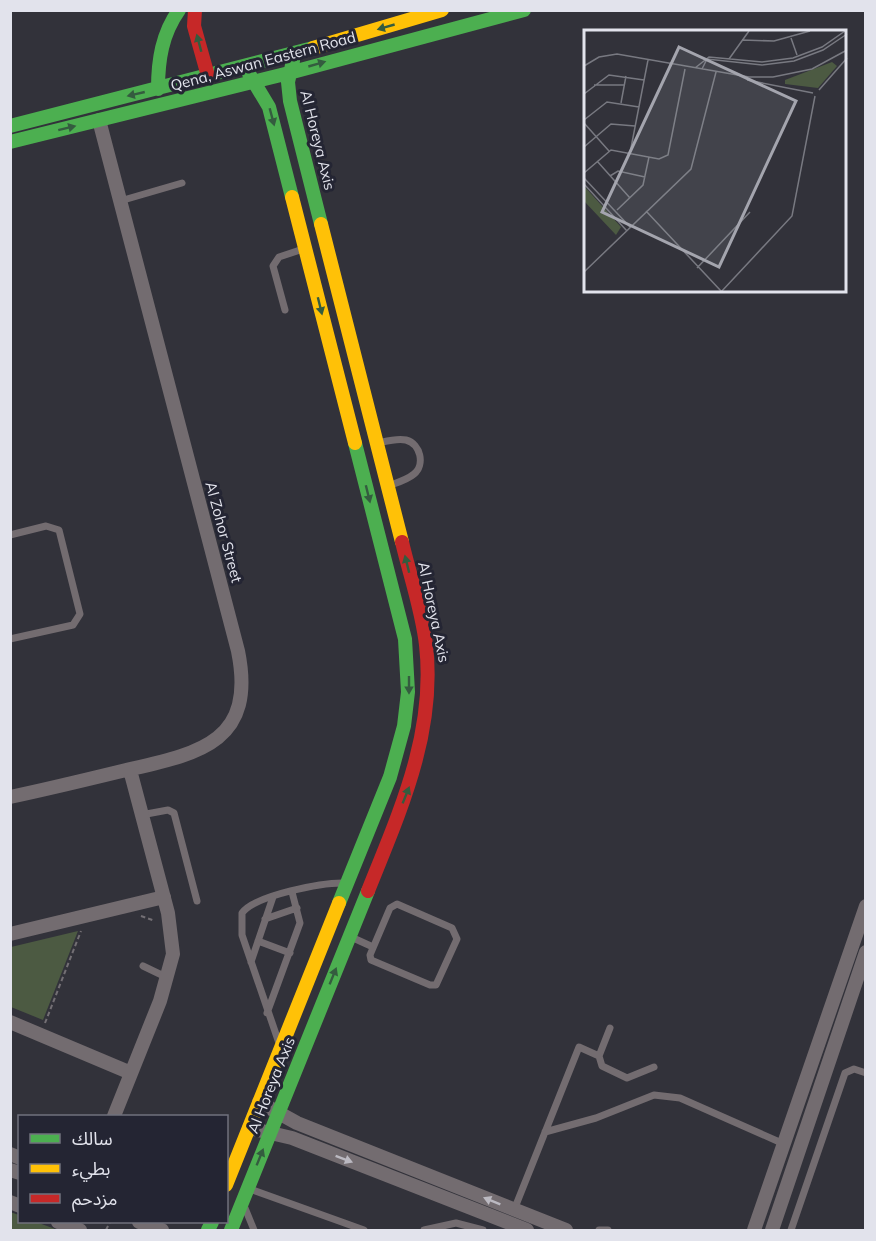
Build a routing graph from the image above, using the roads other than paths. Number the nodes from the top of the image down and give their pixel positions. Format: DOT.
graph roads {
  1 [pos="179,10"];
  2 [pos="195,10"];
  3 [pos="442,10"];
  4 [pos="524,10"];
  5 [pos="298,52"];
  6 [pos="243,66"];
  7 [pos="289,73"];
  8 [pos="208,76"];
  9 [pos="255,81"];
  10 [pos="158,89"];
  11 [pos="99,120"];
  12 [pos="10,126"];
  13 [pos="10,142"];
  14 [pos="182,183"];
  15 [pos="120,201"];
  16 [pos="305,248"];
  17 [pos="285,310"];
  18 [pos="377,443"];
  19 [pos="388,486"];
  20 [pos="10,535"];
  21 [pos="10,639"];
  22 [pos="130,770"];
  23 [pos="10,798"];
  24 [pos="141,816"];
  25 [pos="346,884"];
  26 [pos="292,892"];
  27 [pos="164,897"];
  28 [pos="273,897"];
  29 [pos="197,901"];
  30 [pos="866,906"];
  31 [pos="297,909"];
  32 [pos="265,919"];
  33 [pos="10,934"];
  34 [pos="349,936"];
  35 [pos="258,941"];
  36 [pos="374,947"];
  37 [pos="290,952"];
  38 [pos="866,952"];
  39 [pos="251,962"];
  40 [pos="143,966"];
  41 [pos="168,978"];
  42 [pos="267,1012"];
  43 [pos="10,1022"];
  44 [pos="610,1028"];
  45 [pos="281,1047"];
  46 [pos="599,1056"];
  47 [pos="654,1067"];
  48 [pos="131,1073"];
  49 [pos="866,1073"];
  50 [pos="259,1102"];
  51 [pos="277,1113"];
  52 [pos="114,1115"];
  53 [pos="249,1128"];
  54 [pos="270,1131"];
  55 [pos="545,1132"];
  56 [pos="784,1144"];
  57 [pos="228,1180"];
  58 [pos="248,1188"];
  59 [pos="242,1202"];
  60 [pos="514,1210"];
  61 [pos="63,1223"];
  62 [pos="144,1223"];
  63 [pos="80,1230"];
  64 [pos="162,1230"];
  65 [pos="231,1230"];
  66 [pos="254,1230"];
  67 [pos="364,1230"];
  68 [pos="424,1230"];
  69 [pos="483,1230"];
  70 [pos="527,1230"];
  71 [pos="566,1230"];
  72 [pos="599,1230"];
  73 [pos="608,1230"];
  74 [pos="754,1230"];
  75 [pos="772,1230"];
  76 [pos="791,1230"];
  1 -- 10 [label="main road"];
  8 -- 2 [label="main road, one-way"];
  3 -- 5 [label="main road, Qena, Aswan Eastern Road, one-way"];
  7 -- 4 [label="main road, Qena, Aswan Eastern Road, one-way"];
  5 -- 6 [label="main road, Qena, Aswan Eastern Road"];
  5 -- 7 [label="main road, Al Horeya Axis"];
  6 -- 8 [label="main road, Qena, Aswan Eastern Road"];
  6 -- 9 [label="main road, Al Horeya Axis"];
  7 -- 9 [label="main road, Qena, Aswan Eastern Road"];
  7 -- 18 [label="main road, Al Horeya Axis"];
  8 -- 10 [label="main road, Qena, Aswan Eastern Road"];
  9 -- 11 [label="main road, Qena, Aswan Eastern Road"];
  9 -- 16 [label="main road, Al Horeya Axis, one-way"];
  10 -- 12 [label="main road, Qena, Aswan Eastern Road, one-way"];
  13 -- 11 [label="main road, Qena, Aswan Eastern Road, one-way"];
  11 -- 15 [label="street, Al Zohor Street"];
  14 -- 15 [label="lane"];
  15 -- 22 [label="street, Al Zohor Street"];
  16 -- 17 [label="lane"];
  16 -- 25 [label="main road, Al Horeya Axis, one-way"];
  18 -- 19 [label="main road, Al Horeya Axis"];
  18 -- 19 [label="lane"];
  34 -- 19 [label="main road, Al Horeya Axis, one-way"];
  20 -- 21 [label="lane"];
  22 -- 23 [label="street, Al Zohor Street"];
  22 -- 24 [label="street"];
  24 -- 27 [label="street"];
  24 -- 29 [label="lane"];
  25 -- 26 [label="lane"];
  25 -- 45 [label="main road, Al Horeya Axis"];
  26 -- 28 [label="lane"];
  26 -- 31 [label="lane"];
  27 -- 33 [label="street"];
  27 -- 41 [label="street"];
  28 -- 32 [label="lane"];
  28 -- 39 [label="lane"];
  30 -- 56 [label="street"];
  31 -- 32 [label="lane"];
  31 -- 37 [label="lane"];
  32 -- 35 [label="lane"];
  34 -- 36 [label="lane"];
  51 -- 34 [label="main road, Al Horeya Axis, one-way"];
  35 -- 37 [label="lane"];
  35 -- 39 [label="lane"];
  36 -- 36 [label="lane"];
  37 -- 42 [label="lane"];
  38 -- 75 [label="street"];
  39 -- 42 [label="lane"];
  40 -- 41 [label="lane"];
  41 -- 48 [label="street"];
  42 -- 45 [label="lane"];
  43 -- 48 [label="street"];
  44 -- 46 [label="lane"];
  45 -- 50 [label="main road, Al Horeya Axis"];
  46 -- 47 [label="lane"];
  46 -- 55 [label="lane"];
  48 -- 52 [label="street"];
  49 -- 76 [label="lane"];
  50 -- 51 [label="street"];
  50 -- 53 [label="main road, Al Horeya Axis"];
  51 -- 54 [label="main road, Al Horeya Axis"];
  60 -- 51 [label="street, one-way"];
  53 -- 54 [label="street"];
  53 -- 57 [label="main road, Al Horeya Axis"];
  58 -- 54 [label="main road, Al Horeya Axis, one-way"];
  54 -- 70 [label="street, one-way"];
  55 -- 56 [label="lane"];
  55 -- 60 [label="lane"];
  56 -- 74 [label="street"];
  58 -- 59 [label="main road, Al Horeya Axis"];
  58 -- 67 [label="lane"];
  59 -- 65 [label="main road, Al Horeya Axis"];
  59 -- 66 [label="lane"];
  60 -- 71 [label="street"];
  61 -- 63 [label="street"];
  62 -- 64 [label="street"];
  68 -- 69 [label="lane"];
  72 -- 73 [label="lane"];
}
